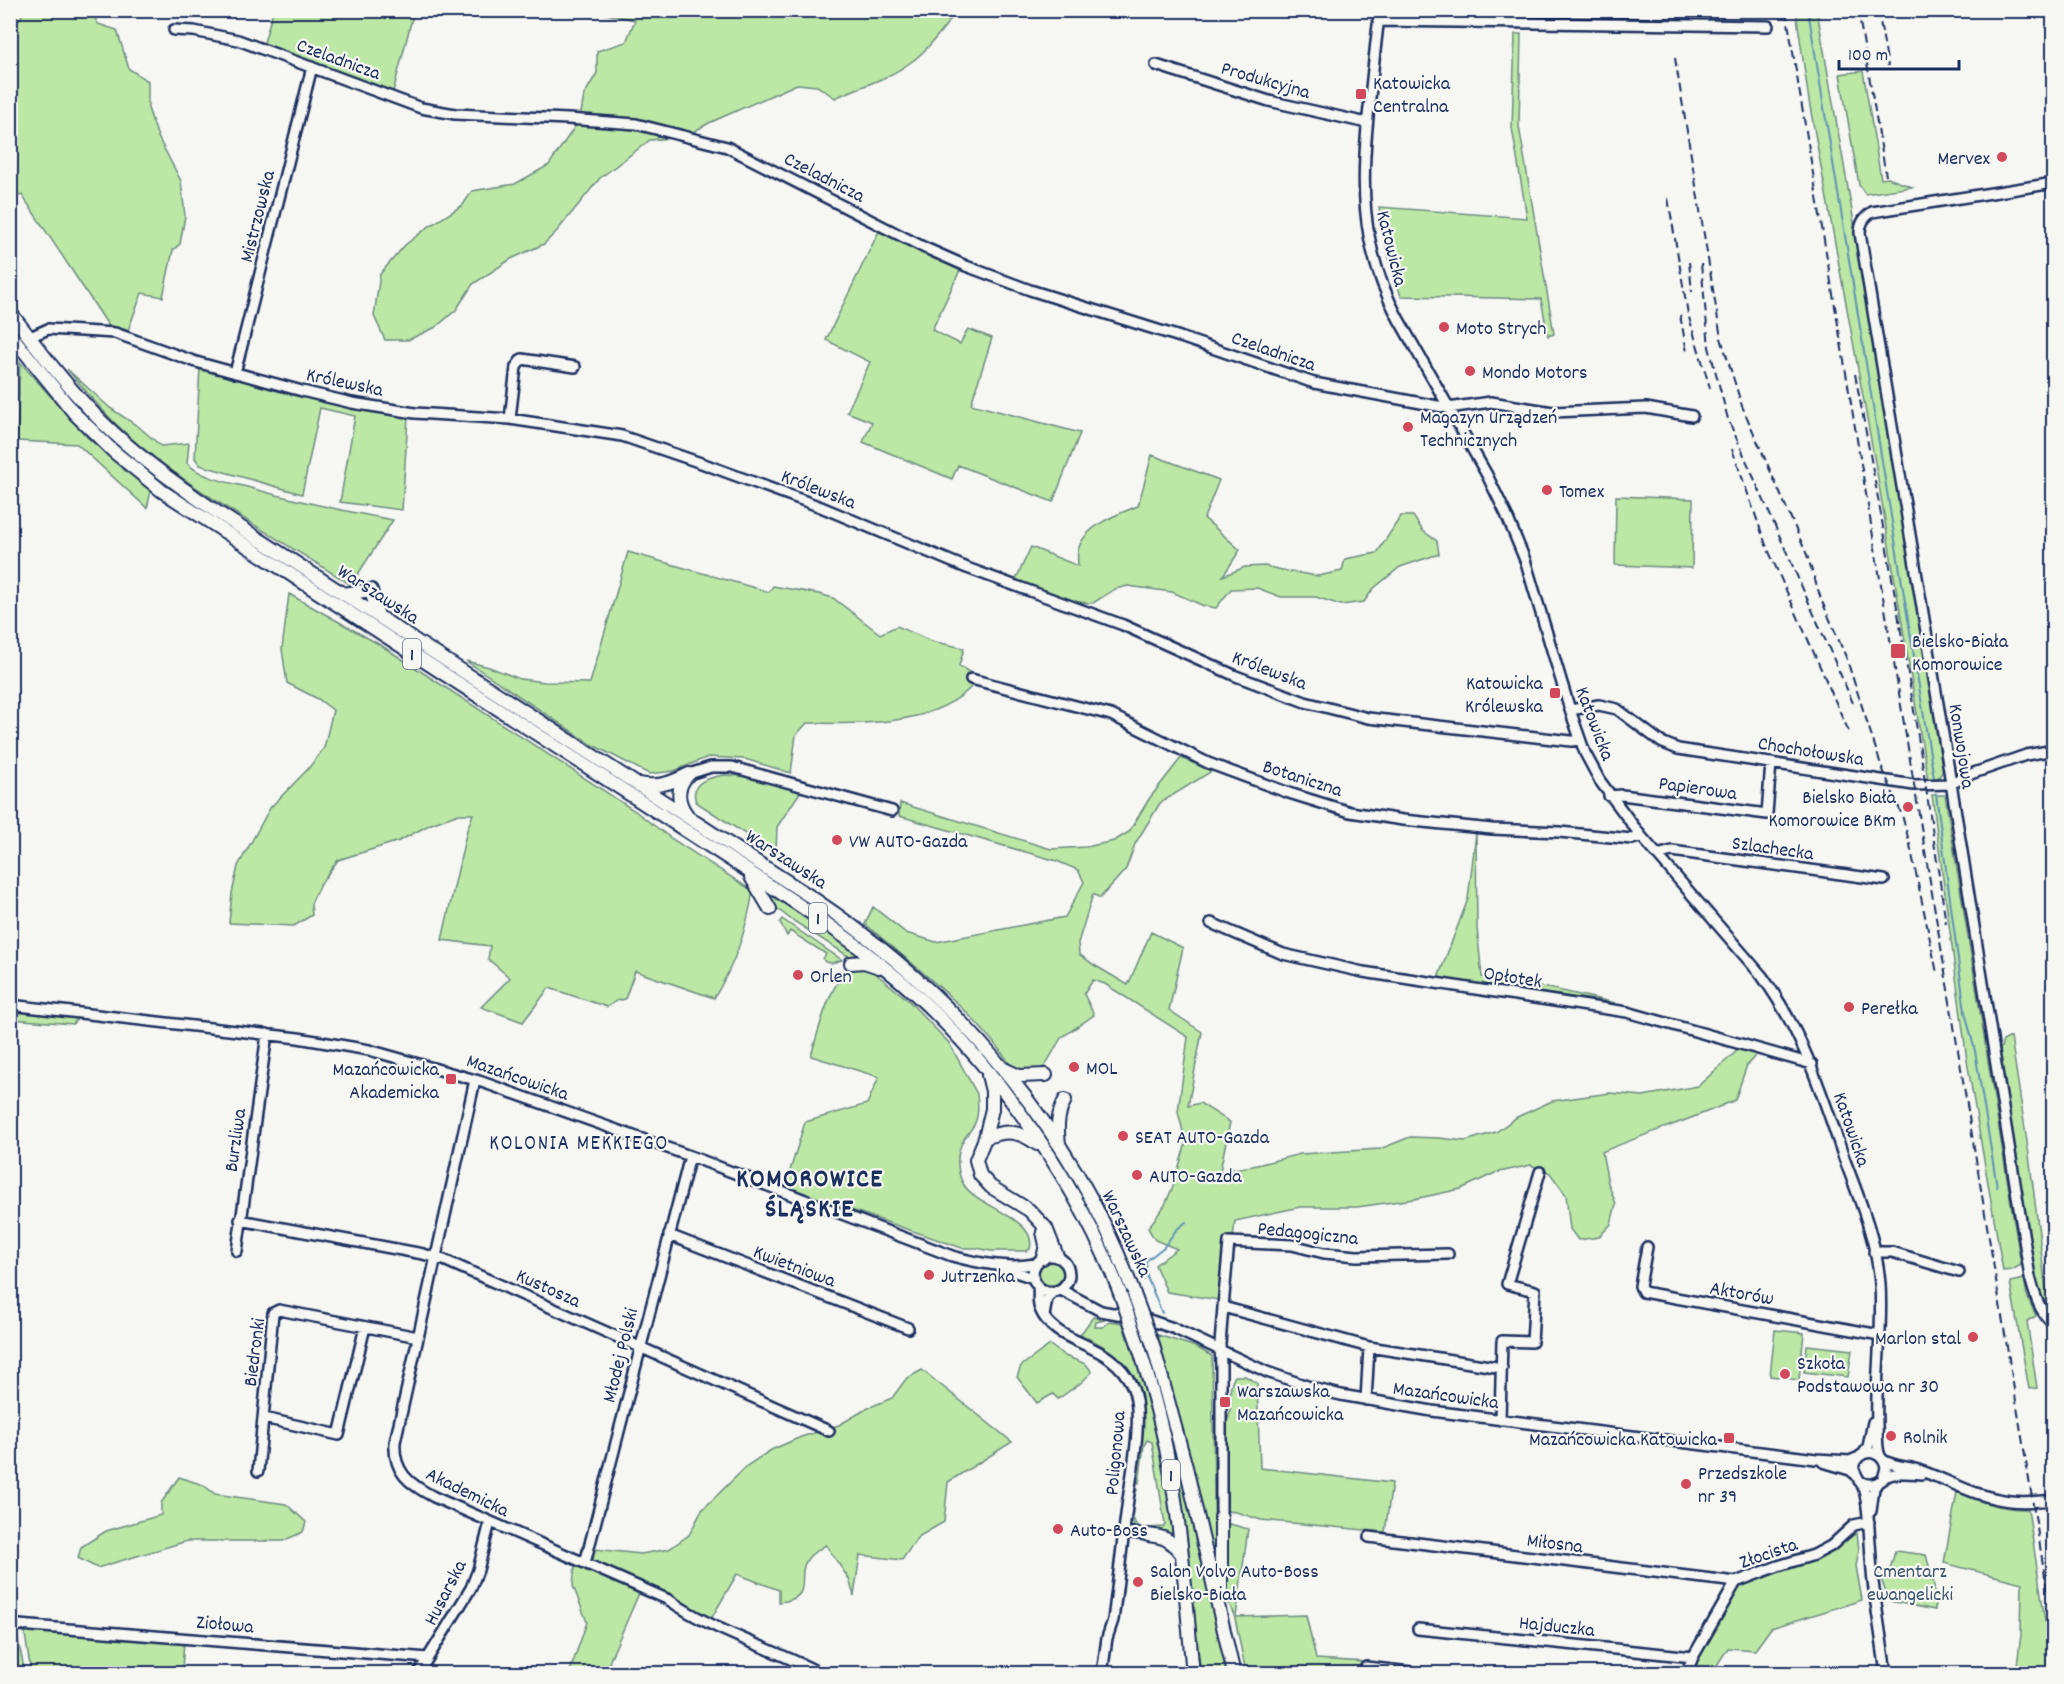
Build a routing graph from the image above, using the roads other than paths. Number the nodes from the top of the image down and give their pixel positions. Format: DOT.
graph roads {
  1 [pos="1380,10"];
  2 [pos="1378,21"];
  3 [pos="1768,26"];
  4 [pos="174,30"];
  5 [pos="1156,65"];
  6 [pos="312,67"];
  7 [pos="1367,123"];
  8 [pos="2054,183"];
  9 [pos="10,312"];
  10 [pos="11,335"];
  11 [pos="30,337"];
  12 [pos="575,367"];
  13 [pos="235,373"];
  14 [pos="1448,408"];
  15 [pos="1692,416"];
  16 [pos="510,419"];
  17 [pos="343,594"];
  18 [pos="378,616"];
  19 [pos="971,678"];
  20 [pos="1570,710"];
  21 [pos="1580,740"];
  22 [pos="2054,750"];
  23 [pos="1771,763"];
  24 [pos="689,774"];
  25 [pos="636,783"];
  26 [pos="1951,784"];
  27 [pos="1609,796"];
  28 [pos="892,811"];
  29 [pos="693,820"];
  30 [pos="1641,836"];
  31 [pos="1657,855"];
  32 [pos="748,871"];
  33 [pos="1884,880"];
  34 [pos="770,909"];
  35 [pos="1211,923"];
  36 [pos="851,963"];
  37 [pos="886,968"];
  38 [pos="10,1005"];
  39 [pos="267,1034"];
  40 [pos="1812,1064"];
  41 [pos="1000,1068"];
  42 [pos="987,1071"];
  43 [pos="1046,1075"];
  44 [pos="475,1080"];
  45 [pos="1065,1100"];
  46 [pos="985,1137"];
  47 [pos="1059,1146"];
  48 [pos="1045,1150"];
  49 [pos="690,1156"];
  50 [pos="1540,1172"];
  51 [pos="240,1220"];
  52 [pos="1040,1222"];
  53 [pos="669,1235"];
  54 [pos="1647,1247"];
  55 [pos="237,1251"];
  56 [pos="1874,1252"];
  57 [pos="1448,1254"];
  58 [pos="1057,1256"];
  59 [pos="435,1258"];
  60 [pos="1040,1260"];
  61 [pos="994,1265"];
  62 [pos="1959,1272"];
  63 [pos="1033,1278"];
  64 [pos="1069,1280"];
  65 [pos="1038,1287"];
  66 [pos="1057,1291"];
  67 [pos="1088,1303"];
  68 [pos="1223,1307"];
  69 [pos="1044,1316"];
  70 [pos="2054,1325"];
  71 [pos="365,1327"];
  72 [pos="908,1328"];
  73 [pos="1880,1335"];
  74 [pos="418,1336"];
  75 [pos="640,1347"];
  76 [pos="1369,1347"];
  77 [pos="1220,1350"];
  78 [pos="1502,1368"];
  79 [pos="1365,1400"];
  80 [pos="1876,1408"];
  81 [pos="264,1418"];
  82 [pos="1500,1420"];
  83 [pos="829,1431"];
  84 [pos="1861,1456"];
  85 [pos="1882,1458"];
  86 [pos="1816,1459"];
  87 [pos="258,1471"];
  88 [pos="1930,1475"];
  89 [pos="1857,1478"];
  90 [pos="1880,1481"];
  91 [pos="2054,1500"];
  92 [pos="1221,1517"];
  93 [pos="490,1522"];
  94 [pos="1869,1522"];
  95 [pos="1124,1532"];
  96 [pos="1149,1534"];
  97 [pos="1369,1537"];
  98 [pos="1180,1553"];
  99 [pos="585,1563"];
  100 [pos="1736,1582"];
  101 [pos="1221,1615"];
  102 [pos="19,1624"];
  103 [pos="1418,1629"];
  104 [pos="1693,1657"];
  105 [pos="428,1659"];
  106 [pos="1366,1667"];
  107 [pos="418,1674"];
  108 [pos="822,1674"];
  109 [pos="1102,1674"];
  110 [pos="1193,1674"];
  111 [pos="1234,1674"];
  112 [pos="1428,1674"];
  113 [pos="1686,1674"];
  114 [pos="1886,1674"];
  1 -- 2 [label="street, Katowicka"];
  2 -- 3 [label="street"];
  2 -- 7 [label="street, Katowicka"];
  4 -- 6 [label="street, Czeladnicza"];
  5 -- 7 [label="street, Produkcyjna"];
  6 -- 13 [label="street, Mistrzowska"];
  6 -- 14 [label="street, Czeladnicza"];
  7 -- 14 [label="street, Katowicka"];
  8 -- 26 [label="street, Konwojowa"];
  9 -- 11 [label="main road, Warszawska / 1"];
  10 -- 32 [label="main road, Warszawska / 1"];
  11 -- 13 [label="street, Królewska"];
  11 -- 17 [label="main road, Warszawska / 1"];
  12 -- 16 [label="street"];
  13 -- 16 [label="street, Królewska"];
  14 -- 15 [label="street, Czeladnicza"];
  14 -- 20 [label="street, Katowicka"];
  16 -- 21 [label="street, Królewska"];
  17 -- 18 [label="main road, Warszawska / 1"];
  17 -- 18 [label="main road"];
  18 -- 25 [label="main road, Warszawska / 1"];
  19 -- 30 [label="street, Botaniczna"];
  20 -- 21 [label="street, Katowicka"];
  20 -- 23 [label="street, Chochołowska"];
  21 -- 27 [label="street, Katowicka"];
  22 -- 26 [label="street, Chochołowska"];
  23 -- 26 [label="street, Chochołowska"];
  23 -- 27 [label="street, Papierowa"];
  24 -- 25 [label="main road"];
  24 -- 28 [label="street"];
  24 -- 29 [label="main road"];
  25 -- 29 [label="main road, Warszawska / 1"];
  26 -- 70 [label="street, Konwojowa"];
  27 -- 30 [label="street, Katowicka"];
  29 -- 41 [label="main road, Warszawska / 1"];
  30 -- 31 [label="street, Katowicka"];
  31 -- 33 [label="street, Szlachecka"];
  31 -- 40 [label="street, Katowicka"];
  32 -- 34 [label="main road"];
  32 -- 37 [label="main road, Warszawska / 1"];
  35 -- 40 [label="street, Opłotek"];
  36 -- 37 [label="main road"];
  37 -- 42 [label="main road, Warszawska / 1"];
  38 -- 39 [label="street, Mazańcowicka"];
  39 -- 44 [label="street, Mazańcowicka"];
  39 -- 51 [label="street, Burzliwa"];
  40 -- 56 [label="street, Katowicka"];
  41 -- 43 [label="main road"];
  41 -- 47 [label="main road, Warszawska / 1"];
  42 -- 46 [label="main road"];
  42 -- 48 [label="main road, Warszawska / 1"];
  44 -- 49 [label="street, Mazańcowicka"];
  44 -- 59 [label="street, Akademicka"];
  45 -- 47 [label="main road"];
  46 -- 48 [label="main road"];
  46 -- 52 [label="main road"];
  47 -- 101 [label="main road, Warszawska / 1, bridge"];
  48 -- 98 [label="main road, Warszawska / 1, bridge"];
  49 -- 53 [label="street, Młodej Polski"];
  49 -- 61 [label="street, Mazańcowicka"];
  50 -- 78 [label="street"];
  51 -- 55 [label="street, Burzliwa"];
  51 -- 59 [label="street, Kustosza"];
  52 -- 58 [label="main road"];
  52 -- 60 [label="main road"];
  53 -- 72 [label="street, Kwietniowa"];
  53 -- 75 [label="street, Młodej Polski"];
  54 -- 73 [label="street, Aktorów"];
  56 -- 62 [label="street"];
  56 -- 73 [label="street, Katowicka"];
  57 -- 68 [label="street, Pedagogiczna"];
  58 -- 60 [label="street"];
  58 -- 64 [label="street"];
  59 -- 74 [label="street, Akademicka"];
  59 -- 75 [label="street, Kustosza"];
  60 -- 61 [label="street, Mazańcowicka"];
  60 -- 63 [label="street"];
  61 -- 63 [label="street, Mazańcowicka"];
  63 -- 65 [label="street"];
  64 -- 66 [label="street"];
  64 -- 67 [label="street, Mazańcowicka"];
  65 -- 66 [label="street"];
  65 -- 69 [label="street"];
  66 -- 67 [label="street, Mazańcowicka"];
  66 -- 69 [label="street"];
  67 -- 77 [label="street, Mazańcowicka"];
  68 -- 76 [label="street"];
  68 -- 77 [label="street, Pedagogiczna"];
  69 -- 95 [label="street, Poligonowa"];
  71 -- 74 [label="street, Biedronki"];
  71 -- 81 [label="street"];
  71 -- 81 [label="street, Biedronki"];
  73 -- 80 [label="street, Katowicka"];
  74 -- 93 [label="street, Akademicka"];
  75 -- 83 [label="street, Kustosza"];
  75 -- 99 [label="street, Młodej Polski"];
  76 -- 78 [label="street"];
  76 -- 79 [label="street"];
  77 -- 79 [label="street, Mazańcowicka"];
  77 -- 92 [label="street, Pedagogiczna"];
  78 -- 82 [label="street"];
  79 -- 82 [label="street, Mazańcowicka"];
  80 -- 84 [label="street, Katowicka"];
  80 -- 85 [label="street, Katowicka"];
  81 -- 87 [label="street, Biedronki"];
  82 -- 86 [label="street, Mazańcowicka"];
  84 -- 85 [label="street"];
  84 -- 86 [label="street, Mazańcowicka"];
  84 -- 89 [label="street"];
  85 -- 88 [label="street"];
  85 -- 90 [label="street"];
  86 -- 89 [label="street, Mazańcowicka"];
  88 -- 90 [label="street"];
  88 -- 91 [label="street"];
  89 -- 90 [label="street"];
  89 -- 94 [label="street"];
  90 -- 94 [label="street"];
  92 -- 101 [label="main road"];
  93 -- 99 [label="street, Akademicka"];
  93 -- 105 [label="street, Husarska"];
  94 -- 100 [label="street, Złocista"];
  94 -- 114 [label="street"];
  95 -- 96 [label="street"];
  95 -- 109 [label="street, Poligonowa"];
  96 -- 98 [label="main road"];
  97 -- 100 [label="street, Miłosna"];
  98 -- 110 [label="main road, Warszawska / 1"];
  99 -- 108 [label="street, Akademicka"];
  100 -- 104 [label="street, Złocista"];
  101 -- 111 [label="main road, Warszawska / 1"];
  102 -- 105 [label="street, Ziołowa"];
  103 -- 104 [label="street, Hajduczka"];
  104 -- 113 [label="street, Złocista"];
  105 -- 107 [label="street, Husarska"];
  106 -- 112 [label="street"];
}
